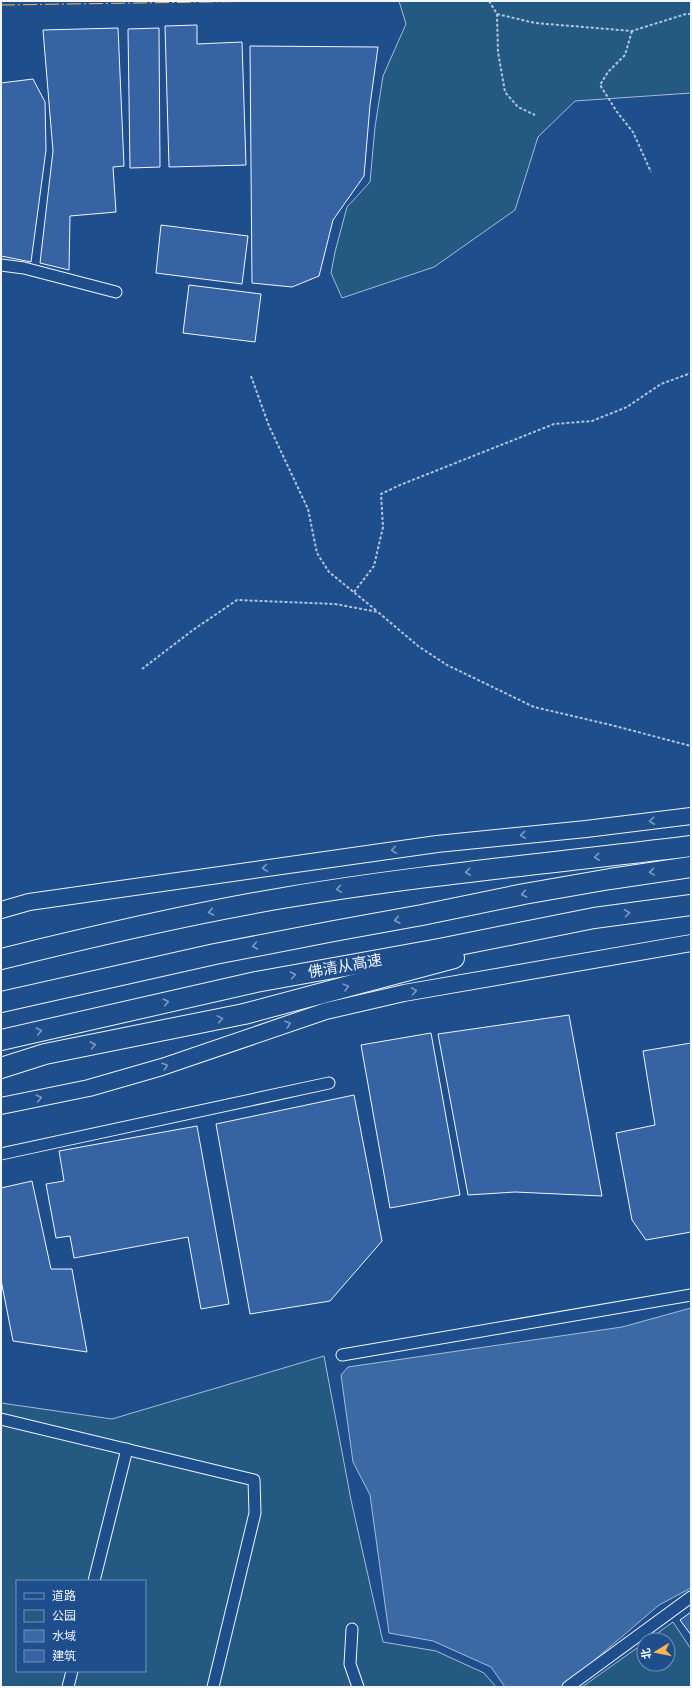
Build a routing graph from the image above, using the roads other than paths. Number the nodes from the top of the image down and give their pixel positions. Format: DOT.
graph roads {
  1 [pos="1,265"];
  2 [pos="116,292"];
  3 [pos="691,816"];
  4 [pos="691,846"];
  5 [pos="691,867"];
  6 [pos="691,905"];
  7 [pos="1,910"];
  8 [pos="605,916"];
  9 [pos="691,943"];
  10 [pos="1,959"];
  11 [pos="1,1002"];
  12 [pos="1,1040"];
  13 [pos="1,1068"];
  14 [pos="329,1083"];
  15 [pos="1,1106"];
  16 [pos="1,1154"];
  17 [pos="691,1295"];
  18 [pos="342,1355"];
  19 [pos="1,1419"];
  20 [pos="127,1450"];
  21 [pos="94,1580"];
  22 [pos="691,1597"];
  23 [pos="352,1629"];
  24 [pos="72,1672"];
  25 [pos="68,1687"];
  26 [pos="213,1687"];
  27 [pos="358,1687"];
  28 [pos="568,1687"];
  1 -- 2 [label="street"];
  3 -- 7 [label="main road, one-way"];
  4 -- 10 [label="highway, one-way"];
  5 -- 11 [label="highway, one-way"];
  8 -- 6 [label="highway, 佛清从高速, one-way"];
  12 -- 8 [label="highway, 佛清从高速, one-way"];
  13 -- 8 [label="highway, one-way"];
  15 -- 9 [label="main road, one-way"];
  14 -- 16 [label="street"];
  17 -- 18 [label="street"];
  19 -- 20 [label="street"];
  20 -- 21 [label="street"];
  20 -- 26 [label="street"];
  22 -- 28 [label="street"];
  23 -- 27 [label="street"];
  24 -- 25 [label="street"];
}
